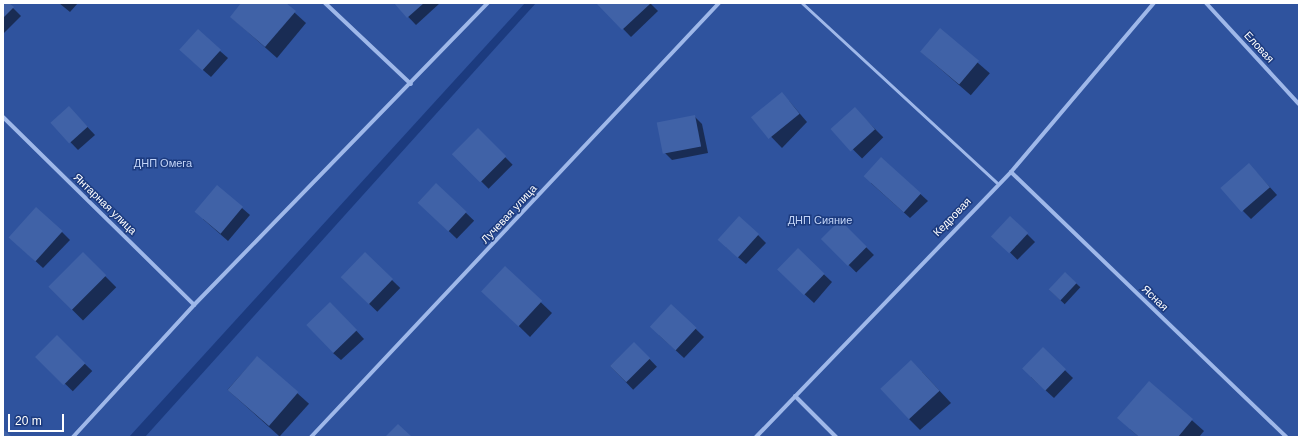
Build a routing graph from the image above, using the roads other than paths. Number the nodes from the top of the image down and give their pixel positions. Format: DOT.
graph roads {
  1 [pos="325,3"];
  2 [pos="488,3"];
  3 [pos="719,3"];
  4 [pos="802,3"];
  5 [pos="1154,3"];
  6 [pos="1206,3"];
  7 [pos="411,84"];
  8 [pos="1299,104"];
  9 [pos="3,117"];
  10 [pos="1011,172"];
  11 [pos="997,183"];
  12 [pos="194,305"];
  13 [pos="795,396"];
  14 [pos="73,437"];
  15 [pos="311,437"];
  16 [pos="756,437"];
  17 [pos="836,437"];
  18 [pos="1286,437"];
  1 -- 7 [label="street"];
  2 -- 7 [label="street"];
  3 -- 15 [label="street, Лучевая улица"];
  4 -- 11 [label="lane"];
  5 -- 10 [label="street, Кедровая"];
  6 -- 8 [label="street, Еловая"];
  7 -- 12 [label="street"];
  9 -- 12 [label="street, Янтарная улица"];
  10 -- 11 [label="street, Кедровая"];
  10 -- 18 [label="street, Ясная"];
  11 -- 13 [label="street, Кедровая"];
  12 -- 14 [label="street"];
  13 -- 16 [label="street, Кедровая"];
  13 -- 17 [label="street"];
}
